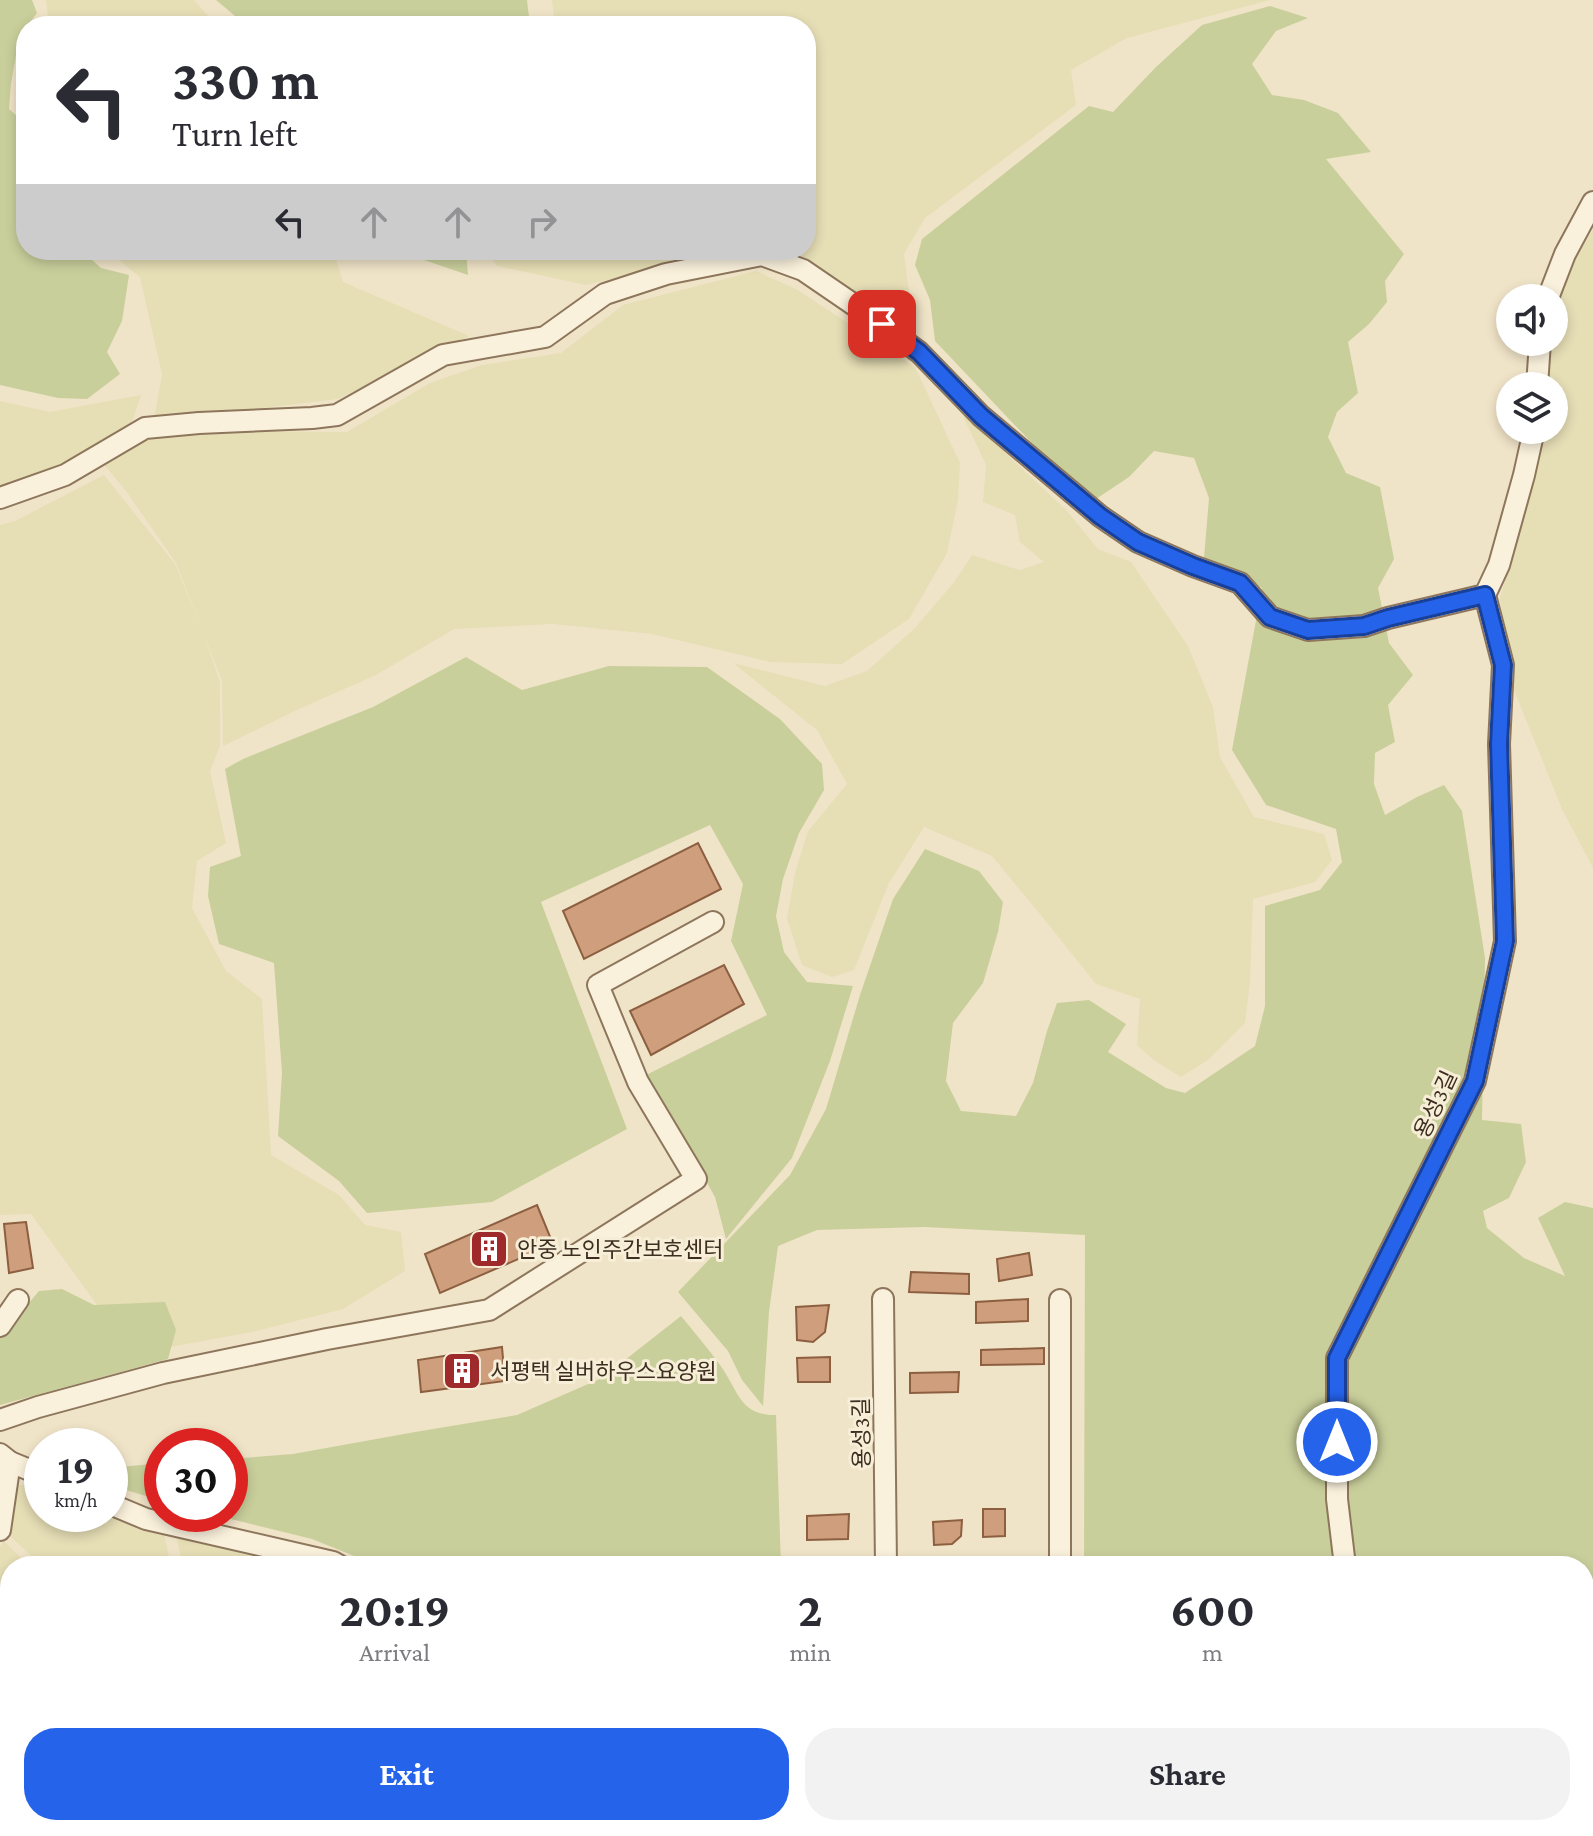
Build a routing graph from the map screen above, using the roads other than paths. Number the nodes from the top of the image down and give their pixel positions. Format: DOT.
graph roads {
  1 [pos="1593,202"];
  2 [pos="737,260"];
  3 [pos="776,260"];
  4 [pos="1553,284"];
  5 [pos="1531,444"];
  6 [pos="0,498"];
  7 [pos="1485,595"];
  8 [pos="713,922"];
  9 [pos="883,1299"];
  10 [pos="18,1300"];
  11 [pos="1060,1300"];
  12 [pos="0,1326"];
  13 [pos="0,1420"];
  14 [pos="5,1458"];
  15 [pos="24,1467"];
  16 [pos="128,1512"];
  17 [pos="0,1530"];
  18 [pos="307,1556"];
  19 [pos="886,1556"];
  20 [pos="1060,1556"];
  21 [pos="1344,1556"];
  1 -- 4 [label="street"];
  2 -- 6 [label="street"];
  3 -- 7 [label="street"];
  5 -- 7 [label="street"];
  7 -- 21 [label="street, 용성3길"];
  8 -- 13 [label="street"];
  9 -- 19 [label="street, 용성3길"];
  10 -- 12 [label="street"];
  11 -- 20 [label="street"];
  14 -- 15 [label="street"];
  14 -- 17 [label="street"];
  16 -- 18 [label="street"];
}
